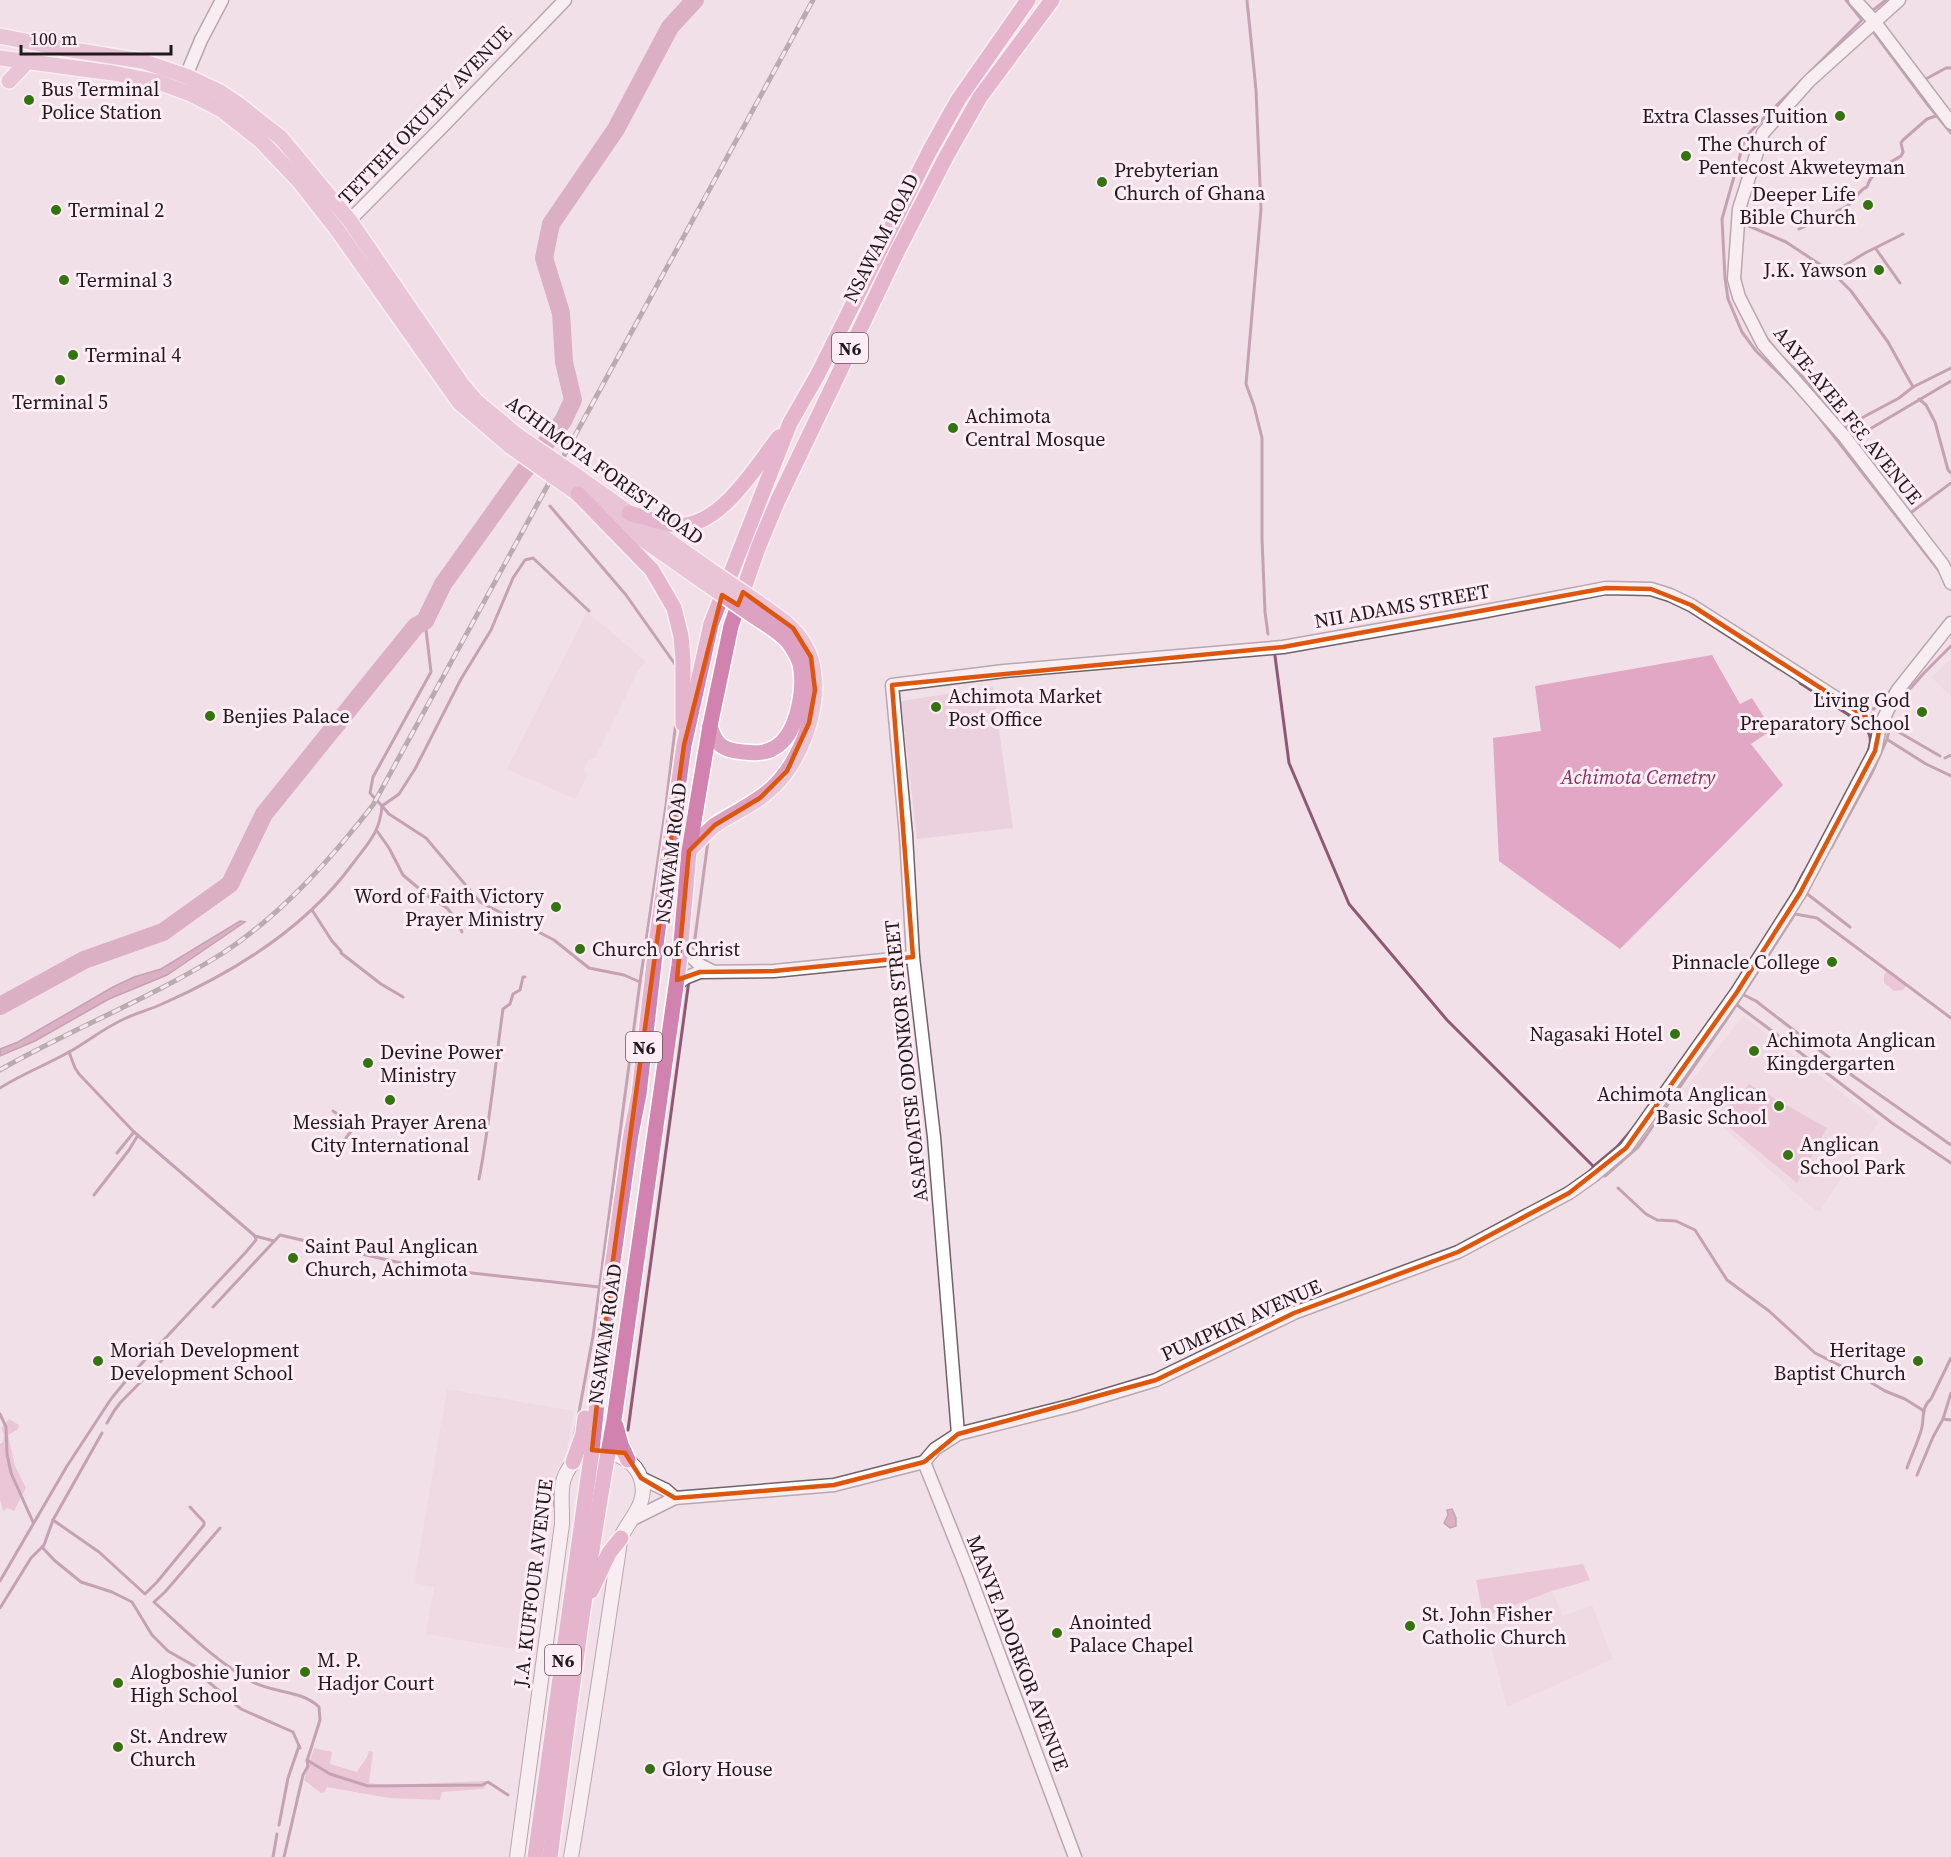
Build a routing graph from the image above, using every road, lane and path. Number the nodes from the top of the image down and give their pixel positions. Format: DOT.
graph roads {
  1 [pos="222,0"];
  2 [pos="565,0"];
  3 [pos="1028,0"];
  4 [pos="1052,0"];
  5 [pos="1855,0"];
  6 [pos="1899,0"];
  7 [pos="1874,21"];
  8 [pos="0,36"];
  9 [pos="0,58"];
  10 [pos="28,61"];
  11 [pos="186,76"];
  12 [pos="9,81"];
  13 [pos="1951,123"];
  14 [pos="344,226"];
  15 [pos="790,423"];
  16 [pos="567,478"];
  17 [pos="578,494"];
  18 [pos="629,513"];
  19 [pos="707,576"];
  20 [pos="1951,583"];
  21 [pos="754,609"];
  22 [pos="1951,623"];
  23 [pos="892,685"];
  24 [pos="710,726"];
  25 [pos="1880,726"];
  26 [pos="684,745"];
  27 [pos="689,851"];
  28 [pos="681,947"];
  29 [pos="913,957"];
  30 [pos="713,971"];
  31 [pos="675,986"];
  32 [pos="603,1348"];
  33 [pos="614,1420"];
  34 [pos="958,1434"];
  35 [pos="592,1450"];
  36 [pos="608,1452"];
  37 [pos="628,1460"];
  38 [pos="573,1462"];
  39 [pos="924,1462"];
  40 [pos="641,1478"];
  41 [pos="675,1498"];
  42 [pos="633,1519"];
  43 [pos="621,1538"];
  44 [pos="582,1610"];
  45 [pos="517,1857"];
  46 [pos="535,1857"];
  47 [pos="550,1857"];
  48 [pos="571,1857"];
  49 [pos="1075,1857"];
  1 -- 11 [label="street"];
  2 -- 14 [label="street, TETTEH OKULEY AVENUE"];
  3 -- 15 [label="highway, NSAWAM ROAD / N6"];
  4 -- 24 [label="highway, NSAWAM ROAD / N6"];
  5 -- 7 [label="street"];
  6 -- 7 [label="street, AAYE-AYEE FƐƐ AVENUE"];
  7 -- 13 [label="street"];
  7 -- 20 [label="street, AAYE-AYEE FƐƐ AVENUE"];
  8 -- 11 [label="main road, ACHIMOTA FOREST ROAD"];
  9 -- 10 [label="main road, ACHIMOTA FOREST ROAD"];
  10 -- 12 [label="main road"];
  10 -- 14 [label="main road, ACHIMOTA FOREST ROAD"];
  11 -- 14 [label="main road, ACHIMOTA FOREST ROAD"];
  14 -- 16 [label="main road, ACHIMOTA FOREST ROAD, bridge"];
  15 -- 18 [label="highway"];
  15 -- 26 [label="highway, NSAWAM ROAD / N6"];
  16 -- 17 [label="main road, ACHIMOTA FOREST ROAD"];
  16 -- 18 [label="main road, ACHIMOTA FOREST ROAD"];
  17 -- 19 [label="main road, ACHIMOTA FOREST ROAD"];
  17 -- 26 [label="highway"];
  18 -- 19 [label="main road, ACHIMOTA FOREST ROAD"];
  19 -- 21 [label="main road, ACHIMOTA FOREST ROAD, bridge"];
  21 -- 24 [label="main road, ACHIMOTA FOREST ROAD"];
  21 -- 27 [label="main road, ACHIMOTA FOREST ROAD"];
  22 -- 25 [label="street"];
  23 -- 25 [label="street, NII ADAMS STREET"];
  23 -- 29 [label="street, ASAFOATSE ODONKOR STREET"];
  24 -- 27 [label="highway, NSAWAM ROAD / N6"];
  25 -- 34 [label="street, PUMPKIN AVENUE"];
  26 -- 32 [label="highway, NSAWAM ROAD / N6"];
  27 -- 28 [label="highway, NSAWAM ROAD / N6"];
  28 -- 30 [label="street"];
  28 -- 31 [label="highway, NSAWAM ROAD / N6"];
  29 -- 30 [label="street"];
  29 -- 34 [label="street, ASAFOATSE ODONKOR STREET"];
  30 -- 31 [label="street"];
  31 -- 33 [label="highway, NSAWAM ROAD / N6"];
  32 -- 35 [label="highway, NSAWAM ROAD / N6"];
  32 -- 38 [label="highway"];
  33 -- 36 [label="highway, NSAWAM ROAD / N6"];
  33 -- 37 [label="highway"];
  34 -- 39 [label="street, PUMPKIN AVENUE"];
  35 -- 36 [label="main road"];
  35 -- 38 [label="main road, J.A. KUFFOUR AVENUE"];
  35 -- 46 [label="highway, NSAWAM ROAD / N6"];
  36 -- 37 [label="main road"];
  36 -- 44 [label="highway, NSAWAM ROAD / N6"];
  37 -- 40 [label="main road"];
  38 -- 45 [label="main road, J.A. KUFFOUR AVENUE"];
  39 -- 41 [label="street"];
  39 -- 49 [label="street, MANYE ADORKOR AVENUE"];
  40 -- 41 [label="street"];
  40 -- 42 [label="main road"];
  41 -- 42 [label="street"];
  42 -- 43 [label="main road"];
  43 -- 44 [label="highway"];
  43 -- 48 [label="main road"];
  44 -- 47 [label="highway, NSAWAM ROAD / N6"];
}
